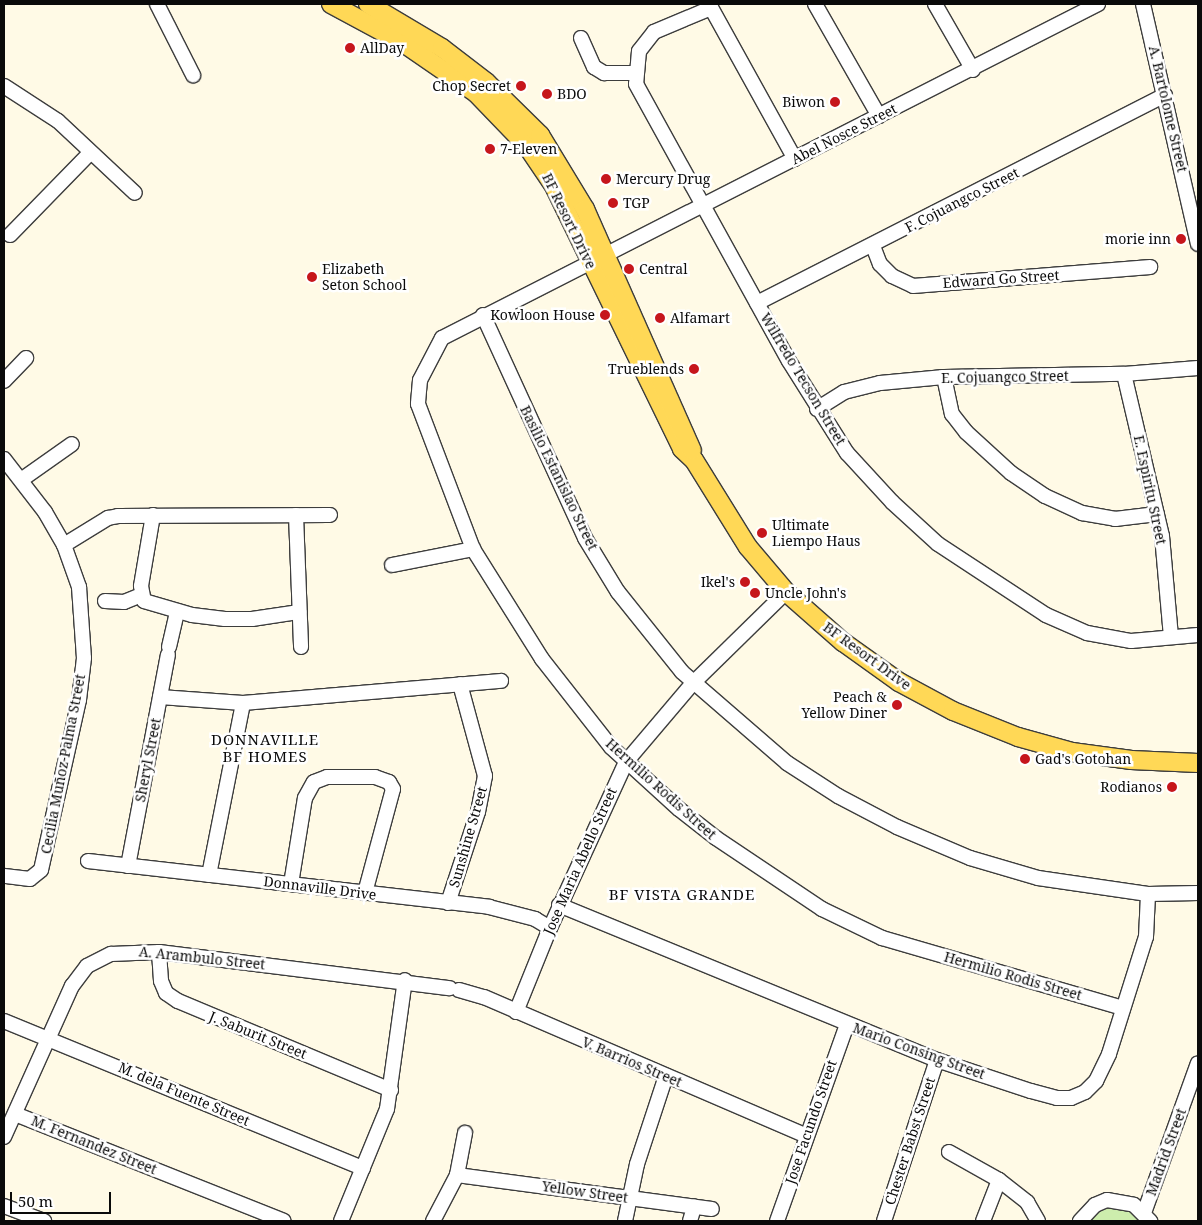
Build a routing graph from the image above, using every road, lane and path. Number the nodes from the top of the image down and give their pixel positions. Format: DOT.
graph roads {
  1 [pos="157,4"];
  2 [pos="368,4"];
  3 [pos="815,4"];
  4 [pos="935,4"];
  5 [pos="1098,4"];
  6 [pos="1143,4"];
  7 [pos="341,5"];
  8 [pos="710,6"];
  9 [pos="580,38"];
  10 [pos="973,70"];
  11 [pos="635,73"];
  12 [pos="193,74"];
  13 [pos="5,88"];
  14 [pos="1165,95"];
  15 [pos="878,116"];
  16 [pos="90,153"];
  17 [pos="795,159"];
  18 [pos="135,193"];
  19 [pos="703,205"];
  20 [pos="10,234"];
  21 [pos="1198,244"];
  22 [pos="872,246"];
  23 [pos="606,253"];
  24 [pos="589,262"];
  25 [pos="1150,267"];
  26 [pos="758,302"];
  27 [pos="483,316"];
  28 [pos="26,358"];
  29 [pos="1198,368"];
  30 [pos="1124,374"];
  31 [pos="944,378"];
  32 [pos="4,381"];
  33 [pos="817,409"];
  34 [pos="72,444"];
  35 [pos="4,459"];
  36 [pos="694,460"];
  37 [pos="21,480"];
  38 [pos="1157,514"];
  39 [pos="154,515"];
  40 [pos="296,515"];
  41 [pos="330,516"];
  42 [pos="64,544"];
  43 [pos="473,549"];
  44 [pos="392,565"];
  45 [pos="786,592"];
  46 [pos="141,595"];
  47 [pos="105,601"];
  48 [pos="177,611"];
  49 [pos="300,612"];
  50 [pos="1198,635"];
  51 [pos="1171,637"];
  52 [pos="301,647"];
  53 [pos="501,681"];
  54 [pos="693,683"];
  55 [pos="460,684"];
  56 [pos="160,697"];
  57 [pos="243,702"];
  58 [pos="626,762"];
  59 [pos="1198,763"];
  60 [pos="88,861"];
  61 [pos="128,866"];
  62 [pos="209,875"];
  63 [pos="4,876"];
  64 [pos="292,884"];
  65 [pos="365,893"];
  66 [pos="1198,893"];
  67 [pos="1148,894"];
  68 [pos="448,903"];
  69 [pos="559,905"];
  70 [pos="550,928"];
  71 [pos="160,952"];
  72 [pos="405,980"];
  73 [pos="454,989"];
  74 [pos="1123,1008"];
  75 [pos="516,1012"];
  76 [pos="4,1021"];
  77 [pos="847,1024"];
  78 [pos="50,1038"];
  79 [pos="937,1060"];
  80 [pos="1198,1063"];
  81 [pos="666,1076"];
  82 [pos="391,1090"];
  83 [pos="15,1114"];
  84 [pos="465,1134"];
  85 [pos="806,1134"];
  86 [pos="4,1137"];
  87 [pos="949,1152"];
  88 [pos="363,1168"];
  89 [pos="457,1175"];
  90 [pos="999,1180"];
  91 [pos="631,1198"];
  92 [pos="4,1206"];
  93 [pos="694,1207"];
  94 [pos="712,1209"];
  95 [pos="1147,1217"];
  96 [pos="44,1221"];
  97 [pos="284,1221"];
  98 [pos="341,1221"];
  99 [pos="433,1221"];
  100 [pos="625,1221"];
  101 [pos="690,1221"];
  102 [pos="777,1221"];
  103 [pos="884,1221"];
  104 [pos="983,1221"];
  105 [pos="1038,1221"];
  106 [pos="1080,1221"];
  1 -- 12 [label="street"];
  2 -- 23 [label="main road, BF Resort Drive"];
  3 -- 15 [label="street"];
  4 -- 10 [label="street"];
  5 -- 10 [label="street, Abel Nosce Street"];
  6 -- 14 [label="street, A. Bartolome Street"];
  7 -- 24 [label="main road, BF Resort Drive"];
  8 -- 11 [label="street"];
  8 -- 17 [label="street"];
  9 -- 11 [label="street"];
  10 -- 15 [label="street, Abel Nosce Street"];
  11 -- 19 [label="street"];
  13 -- 16 [label="street"];
  14 -- 21 [label="street, A. Bartolome Street"];
  14 -- 22 [label="street, F. Cojuangco Street"];
  15 -- 17 [label="street, Abel Nosce Street"];
  16 -- 18 [label="street"];
  16 -- 20 [label="street"];
  17 -- 19 [label="street, Abel Nosce Street"];
  19 -- 23 [label="street, Abel Nosce Street"];
  19 -- 26 [label="street, Wilfredo Tecson Street"];
  22 -- 25 [label="street, Edward Go Street"];
  22 -- 26 [label="street, F. Cojuangco Street"];
  23 -- 24 [label="street, Abel Nosce Street"];
  23 -- 36 [label="main road, BF Resort Drive"];
  24 -- 27 [label="street, Hermilio Rodis Street"];
  24 -- 36 [label="main road, BF Resort Drive"];
  26 -- 33 [label="street, Wilfredo Tecson Street"];
  27 -- 43 [label="street, Hermilio Rodis Street"];
  27 -- 54 [label="street, Basilio Estanislao Street"];
  28 -- 32 [label="street"];
  29 -- 30 [label="street, E. Cojuangco Street"];
  30 -- 31 [label="street, E. Cojuangco Street"];
  30 -- 38 [label="street, E. Espiritu Street"];
  31 -- 33 [label="street, E. Cojuangco Street"];
  31 -- 38 [label="street"];
  33 -- 51 [label="street, Wilfredo Tecson Street"];
  34 -- 37 [label="street"];
  35 -- 37 [label="street, Cecilia Muñoz-Palma Street"];
  36 -- 45 [label="main road, BF Resort Drive"];
  37 -- 42 [label="street, Cecilia Muñoz-Palma Street"];
  38 -- 51 [label="street, E. Espiritu Street"];
  39 -- 40 [label="street"];
  39 -- 42 [label="street"];
  39 -- 46 [label="street"];
  40 -- 41 [label="street"];
  40 -- 49 [label="street"];
  42 -- 63 [label="street, Cecilia Muñoz-Palma Street"];
  43 -- 44 [label="street"];
  43 -- 58 [label="street, Hermilio Rodis Street"];
  45 -- 54 [label="street, Jose Maria Abello Street"];
  45 -- 59 [label="main road, BF Resort Drive"];
  46 -- 47 [label="street"];
  46 -- 48 [label="street"];
  48 -- 49 [label="street"];
  48 -- 56 [label="street, Sheryl Street"];
  49 -- 52 [label="street"];
  50 -- 51 [label="street, Wilfredo Tecson Street"];
  53 -- 55 [label="street"];
  54 -- 58 [label="street, Jose Maria Abello Street"];
  54 -- 67 [label="street, Basilio Estanislao Street"];
  55 -- 57 [label="street"];
  55 -- 68 [label="street, Sunshine Street"];
  56 -- 57 [label="street"];
  56 -- 61 [label="street, Sheryl Street"];
  57 -- 62 [label="street"];
  58 -- 69 [label="street, Jose Maria Abello Street"];
  58 -- 74 [label="street, Hermilio Rodis Street"];
  60 -- 61 [label="street, Donnaville Drive"];
  61 -- 62 [label="street, Donnaville Drive"];
  62 -- 64 [label="street, Donnaville Drive"];
  64 -- 65 [label="street, Donnaville Drive"];
  64 -- 65 [label="street"];
  65 -- 68 [label="street, Donnaville Drive"];
  66 -- 67 [label="street, Basilio Estanislao Street"];
  67 -- 74 [label="street, Mario Consing Street"];
  68 -- 70 [label="street, Donnaville Drive"];
  69 -- 70 [label="street, Jose Maria Abello Street"];
  69 -- 77 [label="street, Mario Consing Street"];
  70 -- 75 [label="street, Jose Maria Abello Street"];
  71 -- 72 [label="street, A. Arambulo Street"];
  71 -- 78 [label="street, A. Arambulo Street"];
  71 -- 82 [label="street, J. Saburit Street"];
  72 -- 73 [label="street, A. Arambulo Street"];
  72 -- 82 [label="street"];
  73 -- 75 [label="street, V. Barrios Street"];
  74 -- 79 [label="street, Mario Consing Street"];
  75 -- 81 [label="street, V. Barrios Street"];
  76 -- 78 [label="street, M. dela Fuente Street"];
  77 -- 79 [label="street, Mario Consing Street"];
  77 -- 85 [label="street, Jose Facundo Street"];
  78 -- 83 [label="street, A. Arambulo Street"];
  78 -- 88 [label="street, M. dela Fuente Street"];
  79 -- 103 [label="street, Chester Babst Street"];
  80 -- 95 [label="street, Madrid Street"];
  81 -- 85 [label="street, V. Barrios Street"];
  81 -- 91 [label="street"];
  82 -- 88 [label="street"];
  83 -- 86 [label="street, A. Arambulo Street"];
  83 -- 97 [label="street, M. Fernandez Street"];
  84 -- 89 [label="street"];
  85 -- 102 [label="street, Jose Facundo Street"];
  87 -- 90 [label="street"];
  88 -- 98 [label="street"];
  89 -- 91 [label="street, Yellow Street"];
  89 -- 99 [label="street"];
  90 -- 104 [label="street"];
  90 -- 105 [label="street"];
  91 -- 93 [label="street, Yellow Street"];
  91 -- 100 [label="street"];
  92 -- 96 [label="street"];
  93 -- 94 [label="street, Yellow Street"];
  93 -- 101 [label="street"];
  95 -- 106 [label="street"];
}
